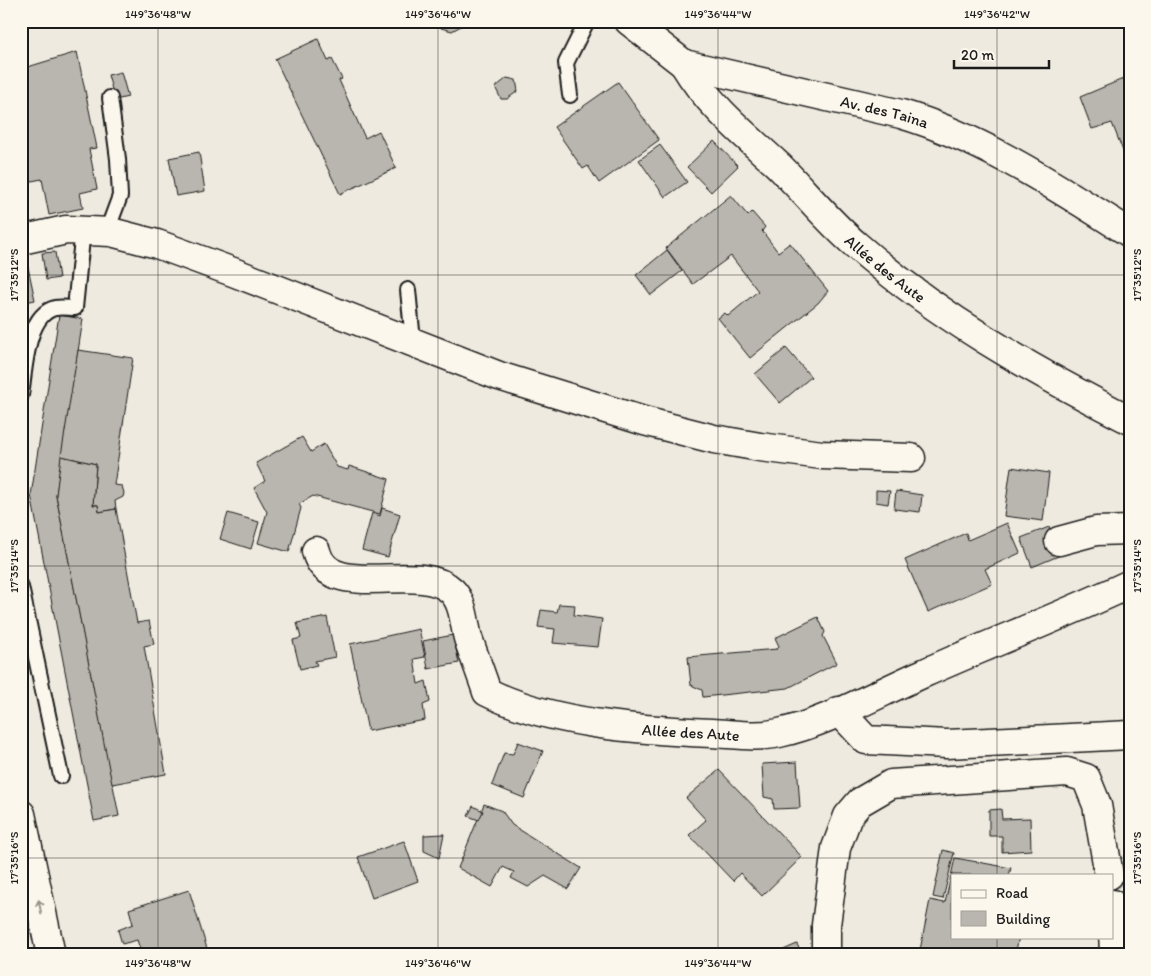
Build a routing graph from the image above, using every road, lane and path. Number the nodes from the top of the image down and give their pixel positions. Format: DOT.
graph roads {
  1 [pos="588,21"];
  2 [pos="629,21"];
  3 [pos="663,21"];
  4 [pos="674,57"];
  5 [pos="570,95"];
  6 [pos="110,98"];
  7 [pos="95,230"];
  8 [pos="1130,233"];
  9 [pos="21,240"];
  10 [pos="408,290"];
  11 [pos="413,341"];
  12 [pos="21,395"];
  13 [pos="1130,420"];
  14 [pos="911,458"];
  15 [pos="1130,530"];
  16 [pos="1059,541"];
  17 [pos="316,551"];
  18 [pos="1130,584"];
  19 [pos="21,587"];
  20 [pos="840,711"];
  21 [pos="1130,735"];
  22 [pos="61,776"];
  23 [pos="21,814"];
  24 [pos="1109,874"];
  25 [pos="1113,938"];
  26 [pos="50,955"];
  27 [pos="826,955"];
  28 [pos="1114,955"];
  1 -- 5 [label="lane"];
  2 -- 4 [label="street, Av. des Taina"];
  3 -- 4 [label="street"];
  4 -- 8 [label="street, Av. des Taina"];
  4 -- 13 [label="street, Allée des Aute"];
  6 -- 7 [label="lane"];
  7 -- 9 [label="street"];
  7 -- 11 [label="street"];
  7 -- 12 [label="lane"];
  10 -- 11 [label="lane"];
  11 -- 14 [label="street"];
  15 -- 16 [label="street"];
  17 -- 20 [label="street, Allée des Aute"];
  18 -- 20 [label="street, Allée des Aute"];
  19 -- 22 [label="lane"];
  20 -- 21 [label="street"];
  26 -- 23 [label="street, one-way"];
  24 -- 27 [label="street"];
  25 -- 28 [label="street"];
}
